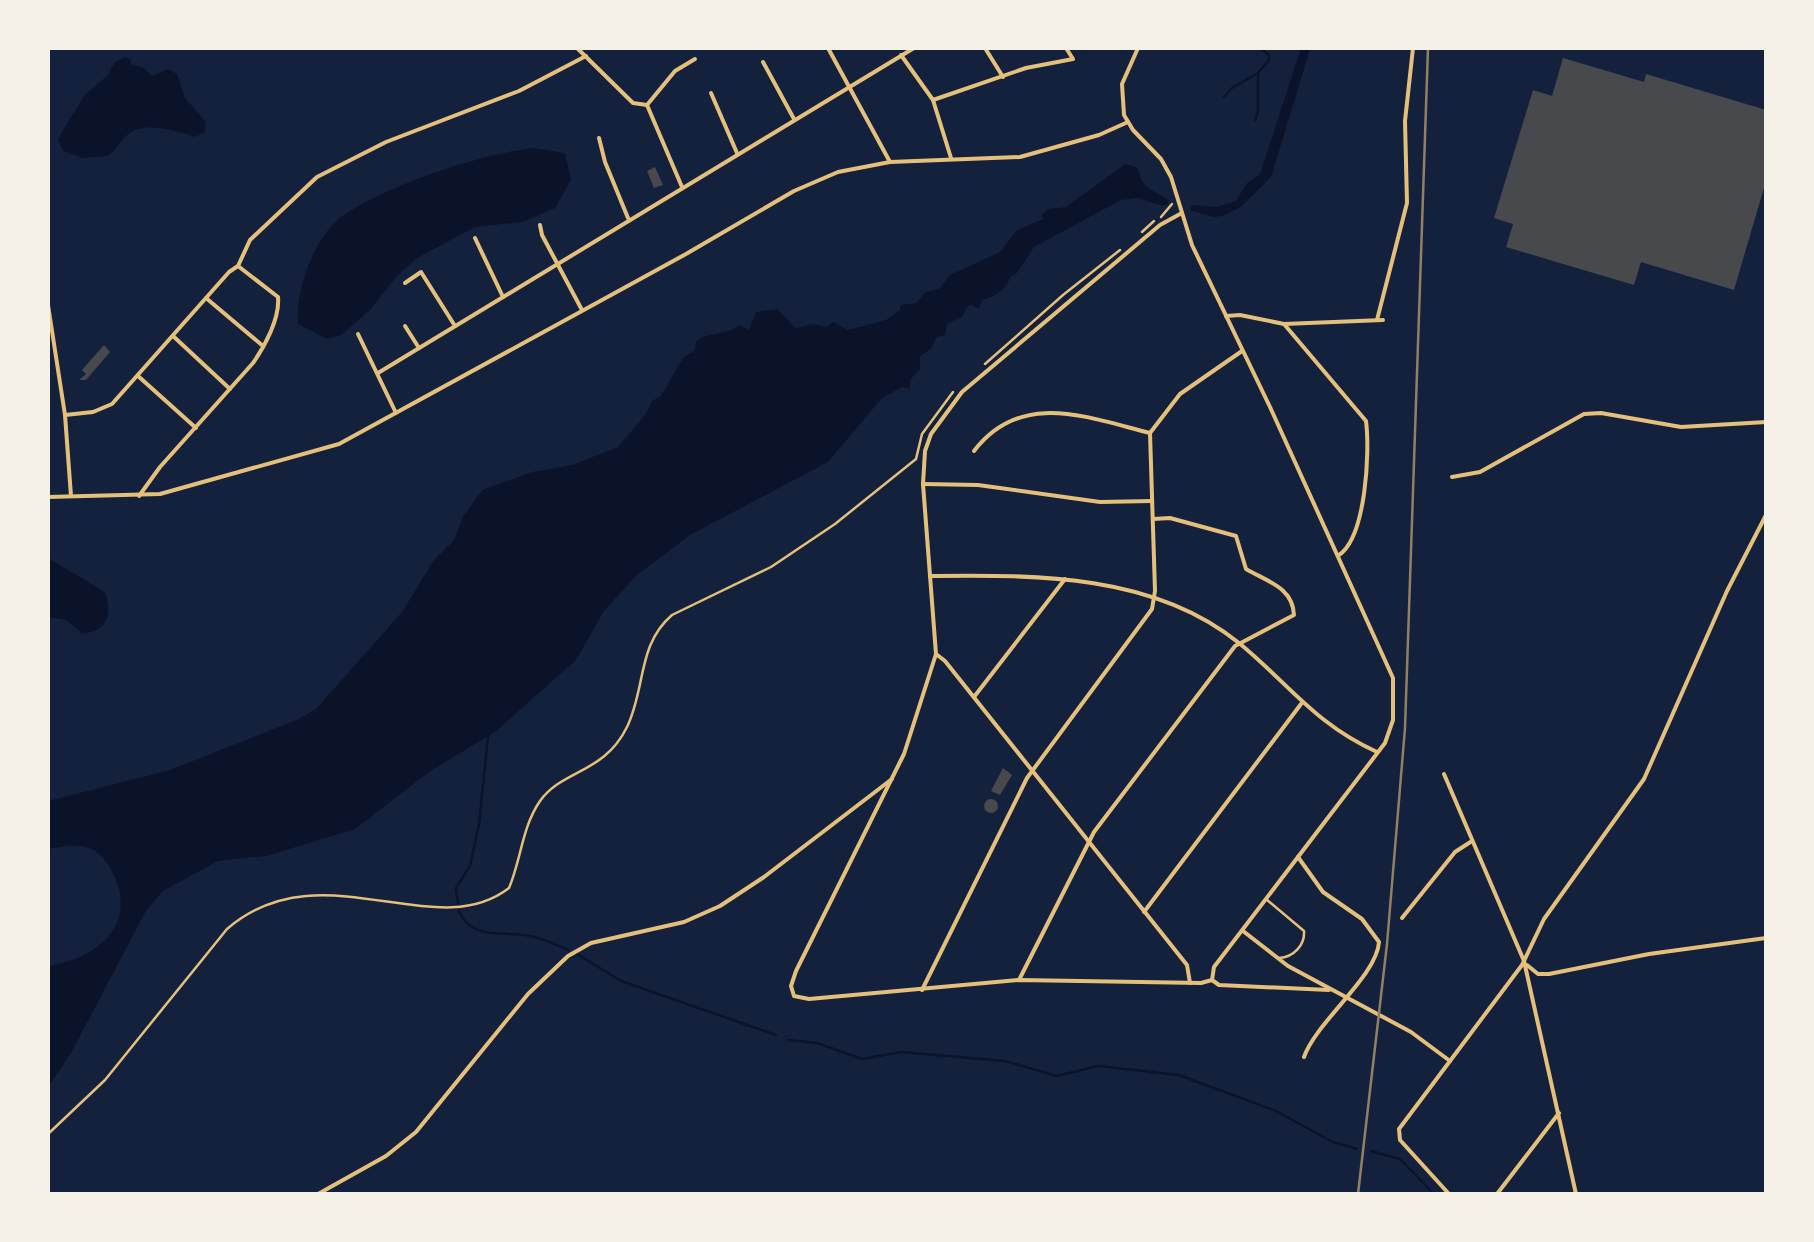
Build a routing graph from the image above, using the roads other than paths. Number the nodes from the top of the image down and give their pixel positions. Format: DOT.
graph roads {
  1 [pos="578,48"];
  2 [pos="828,48"];
  3 [pos="914,48"];
  4 [pos="985,48"];
  5 [pos="1066,48"];
  6 [pos="1138,48"];
  7 [pos="1413,48"];
  8 [pos="902,52"];
  9 [pos="586,56"];
  10 [pos="695,59"];
  11 [pos="763,62"];
  12 [pos="1003,76"];
  13 [pos="850,86"];
  14 [pos="711,94"];
  15 [pos="933,100"];
  16 [pos="646,105"];
  17 [pos="795,120"];
  18 [pos="1128,122"];
  19 [pos="600,138"];
  20 [pos="738,154"];
  21 [pos="951,160"];
  22 [pos="890,162"];
  23 [pos="682,187"];
  24 [pos="1180,214"];
  25 [pos="629,220"];
  26 [pos="540,225"];
  27 [pos="475,238"];
  28 [pos="557,264"];
  29 [pos="238,266"];
  30 [pos="405,284"];
  31 [pos="503,297"];
  32 [pos="206,298"];
  33 [pos="48,305"];
  34 [pos="582,311"];
  35 [pos="1226,316"];
  36 [pos="1284,324"];
  37 [pos="405,326"];
  38 [pos="454,326"];
  39 [pos="358,334"];
  40 [pos="172,336"];
  41 [pos="262,346"];
  42 [pos="419,348"];
  43 [pos="1242,350"];
  44 [pos="378,373"];
  45 [pos="138,376"];
  46 [pos="230,389"];
  47 [pos="396,413"];
  48 [pos="65,415"];
  49 [pos="1766,422"];
  50 [pos="196,428"];
  51 [pos="1150,433"];
  52 [pos="974,451"];
  53 [pos="1452,477"];
  54 [pos="923,484"];
  55 [pos="48,496"];
  56 [pos="71,496"];
  57 [pos="139,496"];
  58 [pos="1152,501"];
  59 [pos="1766,515"];
  60 [pos="1152,519"];
  61 [pos="1339,555"];
  62 [pos="929,576"];
  63 [pos="1064,579"];
  64 [pos="1154,600"];
  65 [pos="1239,643"];
  66 [pos="936,654"];
  67 [pos="974,697"];
  68 [pos="1302,703"];
  69 [pos="1377,752"];
  70 [pos="1032,770"];
  71 [pos="1444,774"];
  72 [pos="892,778"];
  73 [pos="1472,841"];
  74 [pos="1088,842"];
  75 [pos="1298,858"];
  76 [pos="1266,899"];
  77 [pos="1144,912"];
  78 [pos="1402,918"];
  79 [pos="1242,931"];
  80 [pos="1766,938"];
  81 [pos="1278,958"];
  82 [pos="1524,961"];
  83 [pos="1019,980"];
  84 [pos="1212,980"];
  85 [pos="1313,980"];
  86 [pos="1190,983"];
  87 [pos="1308,989"];
  88 [pos="922,990"];
  89 [pos="1329,990"];
  90 [pos="1344,998"];
  91 [pos="1304,1057"];
  92 [pos="1450,1061"];
  93 [pos="1559,1113"];
  94 [pos="318,1194"];
  95 [pos="1449,1194"];
  96 [pos="1497,1194"];
  97 [pos="1576,1194"];
  1 -- 9 [label="street"];
  2 -- 13 [label="street"];
  3 -- 8 [label="street"];
  4 -- 12 [label="street"];
  5 -- 12 [label="street"];
  6 -- 18 [label="street"];
  7 -- 36 [label="street"];
  8 -- 13 [label="street"];
  8 -- 15 [label="street"];
  9 -- 16 [label="street"];
  9 -- 29 [label="street"];
  10 -- 16 [label="street"];
  11 -- 17 [label="street"];
  12 -- 15 [label="street"];
  13 -- 17 [label="street"];
  13 -- 22 [label="street"];
  14 -- 20 [label="street"];
  15 -- 21 [label="street"];
  16 -- 23 [label="street"];
  17 -- 20 [label="street"];
  18 -- 21 [label="street"];
  18 -- 24 [label="street"];
  19 -- 25 [label="street"];
  20 -- 23 [label="street"];
  21 -- 22 [label="street"];
  22 -- 34 [label="street"];
  23 -- 25 [label="street"];
  24 -- 35 [label="street"];
  24 -- 54 [label="street"];
  25 -- 28 [label="street"];
  26 -- 28 [label="street"];
  27 -- 31 [label="street"];
  28 -- 31 [label="street"];
  28 -- 34 [label="street"];
  29 -- 32 [label="street"];
  29 -- 41 [label="street"];
  30 -- 38 [label="street"];
  31 -- 38 [label="street"];
  32 -- 40 [label="street"];
  32 -- 41 [label="street"];
  33 -- 48 [label="street"];
  34 -- 47 [label="street"];
  35 -- 36 [label="street"];
  35 -- 43 [label="street"];
  36 -- 61 [label="street"];
  37 -- 42 [label="street"];
  38 -- 42 [label="street"];
  39 -- 44 [label="street"];
  40 -- 45 [label="street"];
  40 -- 46 [label="street"];
  41 -- 46 [label="street"];
  42 -- 44 [label="street"];
  43 -- 51 [label="street"];
  43 -- 61 [label="street"];
  44 -- 47 [label="street"];
  45 -- 48 [label="street"];
  45 -- 50 [label="street"];
  46 -- 50 [label="street"];
  47 -- 57 [label="street"];
  48 -- 56 [label="street"];
  49 -- 53 [label="street"];
  50 -- 57 [label="street"];
  51 -- 52 [label="street"];
  51 -- 58 [label="street"];
  54 -- 58 [label="street"];
  54 -- 62 [label="street"];
  55 -- 56 [label="street"];
  56 -- 57 [label="street"];
  58 -- 60 [label="street"];
  59 -- 82 [label="street"];
  60 -- 64 [label="street"];
  60 -- 65 [label="street"];
  61 -- 69 [label="street"];
  62 -- 63 [label="street"];
  62 -- 66 [label="street"];
  63 -- 64 [label="street"];
  63 -- 67 [label="street"];
  64 -- 65 [label="street"];
  64 -- 70 [label="street"];
  65 -- 68 [label="street"];
  65 -- 74 [label="street"];
  66 -- 67 [label="street"];
  66 -- 72 [label="street"];
  67 -- 70 [label="street"];
  68 -- 69 [label="street"];
  68 -- 77 [label="street"];
  69 -- 75 [label="street"];
  70 -- 74 [label="street"];
  70 -- 88 [label="street"];
  71 -- 73 [label="street"];
  72 -- 88 [label="street"];
  72 -- 94 [label="street"];
  73 -- 78 [label="street"];
  73 -- 82 [label="street"];
  74 -- 77 [label="street"];
  74 -- 83 [label="street"];
  75 -- 76 [label="street"];
  75 -- 90 [label="street"];
  76 -- 79 [label="street"];
  76 -- 81 [label="lane"];
  77 -- 86 [label="street"];
  79 -- 81 [label="street"];
  79 -- 84 [label="street"];
  80 -- 82 [label="street"];
  81 -- 85 [label="street"];
  82 -- 92 [label="street"];
  82 -- 93 [label="street"];
  83 -- 86 [label="street"];
  83 -- 88 [label="street"];
  84 -- 86 [label="street"];
  84 -- 87 [label="street"];
  85 -- 87 [label="street"];
  85 -- 89 [label="street"];
  87 -- 89 [label="street"];
  89 -- 90 [label="street"];
  90 -- 91 [label="street"];
  90 -- 92 [label="street"];
  92 -- 95 [label="street"];
  93 -- 96 [label="street"];
  93 -- 97 [label="street"];
}
